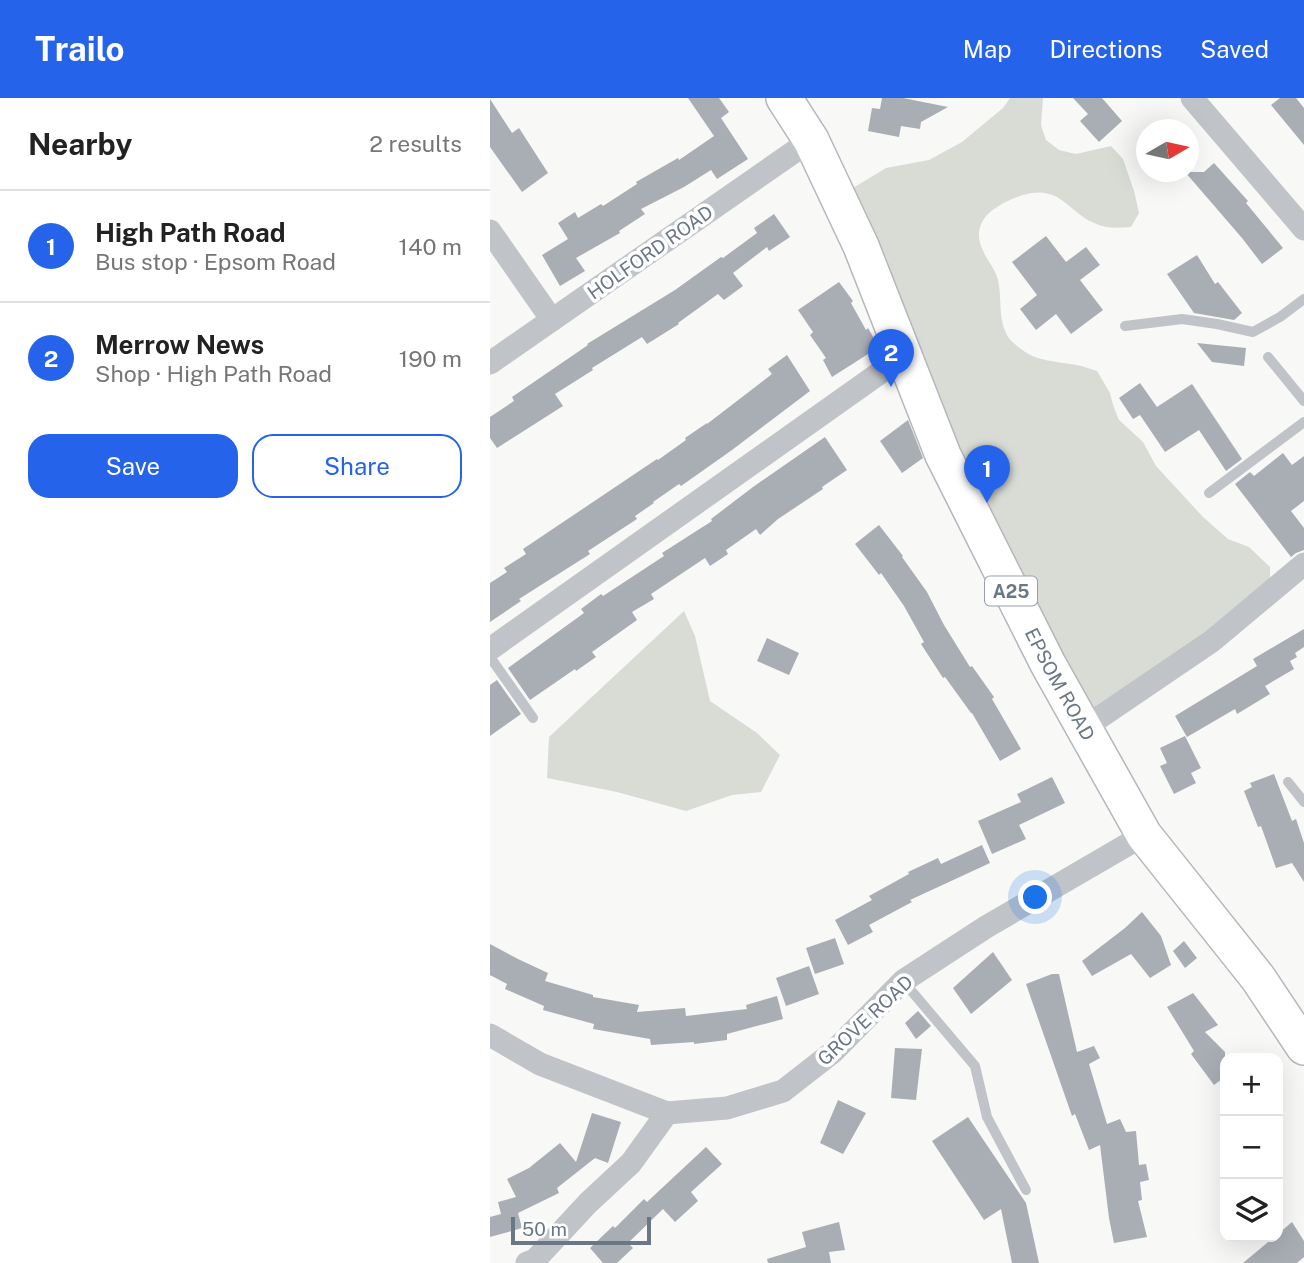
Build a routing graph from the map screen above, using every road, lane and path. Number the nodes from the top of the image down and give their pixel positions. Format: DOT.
graph roads {
  1 [pos="784,98"];
  2 [pos="1192,98"];
  3 [pos="811,140"];
  4 [pos="1304,229"];
  5 [pos="490,232"];
  6 [pos="1304,299"];
  7 [pos="552,320"];
  8 [pos="1125,326"];
  9 [pos="905,355"];
  10 [pos="1268,357"];
  11 [pos="490,363"];
  12 [pos="1304,401"];
  13 [pos="1304,422"];
  14 [pos="1209,492"];
  15 [pos="1304,564"];
  16 [pos="490,649"];
  17 [pos="490,657"];
  18 [pos="533,718"];
  19 [pos="1084,728"];
  20 [pos="1289,782"];
  21 [pos="1304,802"];
  22 [pos="1144,835"];
  23 [pos="903,981"];
  24 [pos="490,1035"];
  25 [pos="1304,1047"];
  26 [pos="667,1113"];
  27 [pos="1026,1190"];
  28 [pos="527,1263"];
  1 -- 3 [label="main road, EPSOM ROAD / A25"];
  2 -- 4 [label="street"];
  3 -- 7 [label="street, HOLFORD ROAD"];
  3 -- 9 [label="main road, EPSOM ROAD / A25"];
  5 -- 7 [label="street"];
  6 -- 8 [label="lane"];
  7 -- 11 [label="street, HOLFORD ROAD"];
  9 -- 16 [label="street"];
  9 -- 19 [label="main road, EPSOM ROAD / A25"];
  10 -- 12 [label="lane"];
  13 -- 14 [label="lane"];
  15 -- 19 [label="street"];
  17 -- 18 [label="lane"];
  19 -- 22 [label="main road, EPSOM ROAD / A25"];
  20 -- 21 [label="lane"];
  22 -- 23 [label="street, GROVE ROAD"];
  22 -- 25 [label="main road, EPSOM ROAD / A25"];
  23 -- 26 [label="street, GROVE ROAD"];
  23 -- 27 [label="lane"];
  24 -- 26 [label="street, GROVE ROAD"];
  26 -- 28 [label="street"];
}
